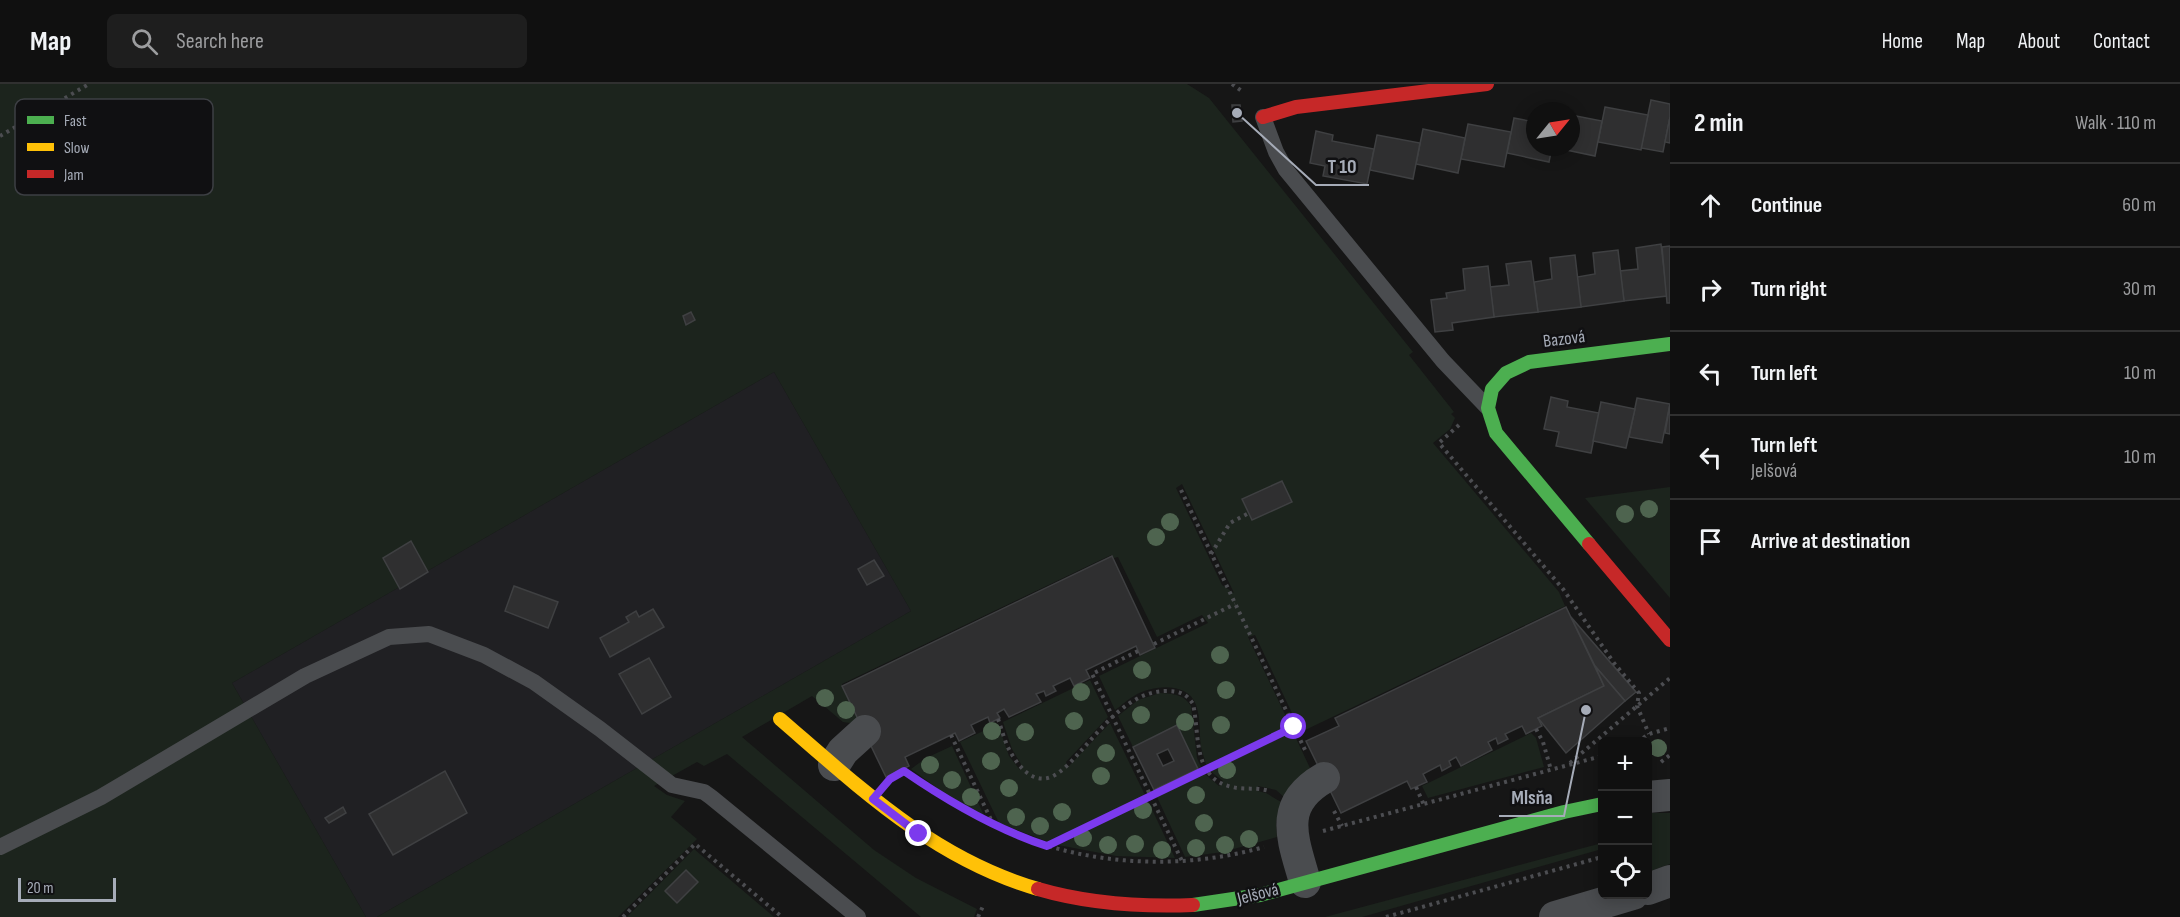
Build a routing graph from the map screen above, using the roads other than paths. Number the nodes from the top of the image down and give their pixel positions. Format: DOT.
graph roads {
  1 [pos="1487,84"];
  2 [pos="1263,117"];
  3 [pos="1670,344"];
  4 [pos="1487,407"];
  5 [pos="1670,640"];
  6 [pos="780,719"];
  7 [pos="865,731"];
  8 [pos="834,765"];
  9 [pos="1322,779"];
  10 [pos="1598,805"];
  11 [pos="0,847"];
  12 [pos="1670,881"];
  13 [pos="1305,882"];
  14 [pos="1652,887"];
  15 [pos="1616,899"];
  16 [pos="858,917"];
  17 [pos="1555,917"];
  1 -- 2 [label="street"];
  2 -- 4 [label="lane"];
  3 -- 4 [label="street, Bazová"];
  4 -- 5 [label="street"];
  6 -- 8 [label="street, Jelšová"];
  7 -- 8 [label="street"];
  8 -- 13 [label="street, Jelšová"];
  9 -- 13 [label="street"];
  10 -- 13 [label="street, Jelšová"];
  11 -- 16 [label="lane"];
  12 -- 14 [label="street"];
  15 -- 17 [label="street"];
}
